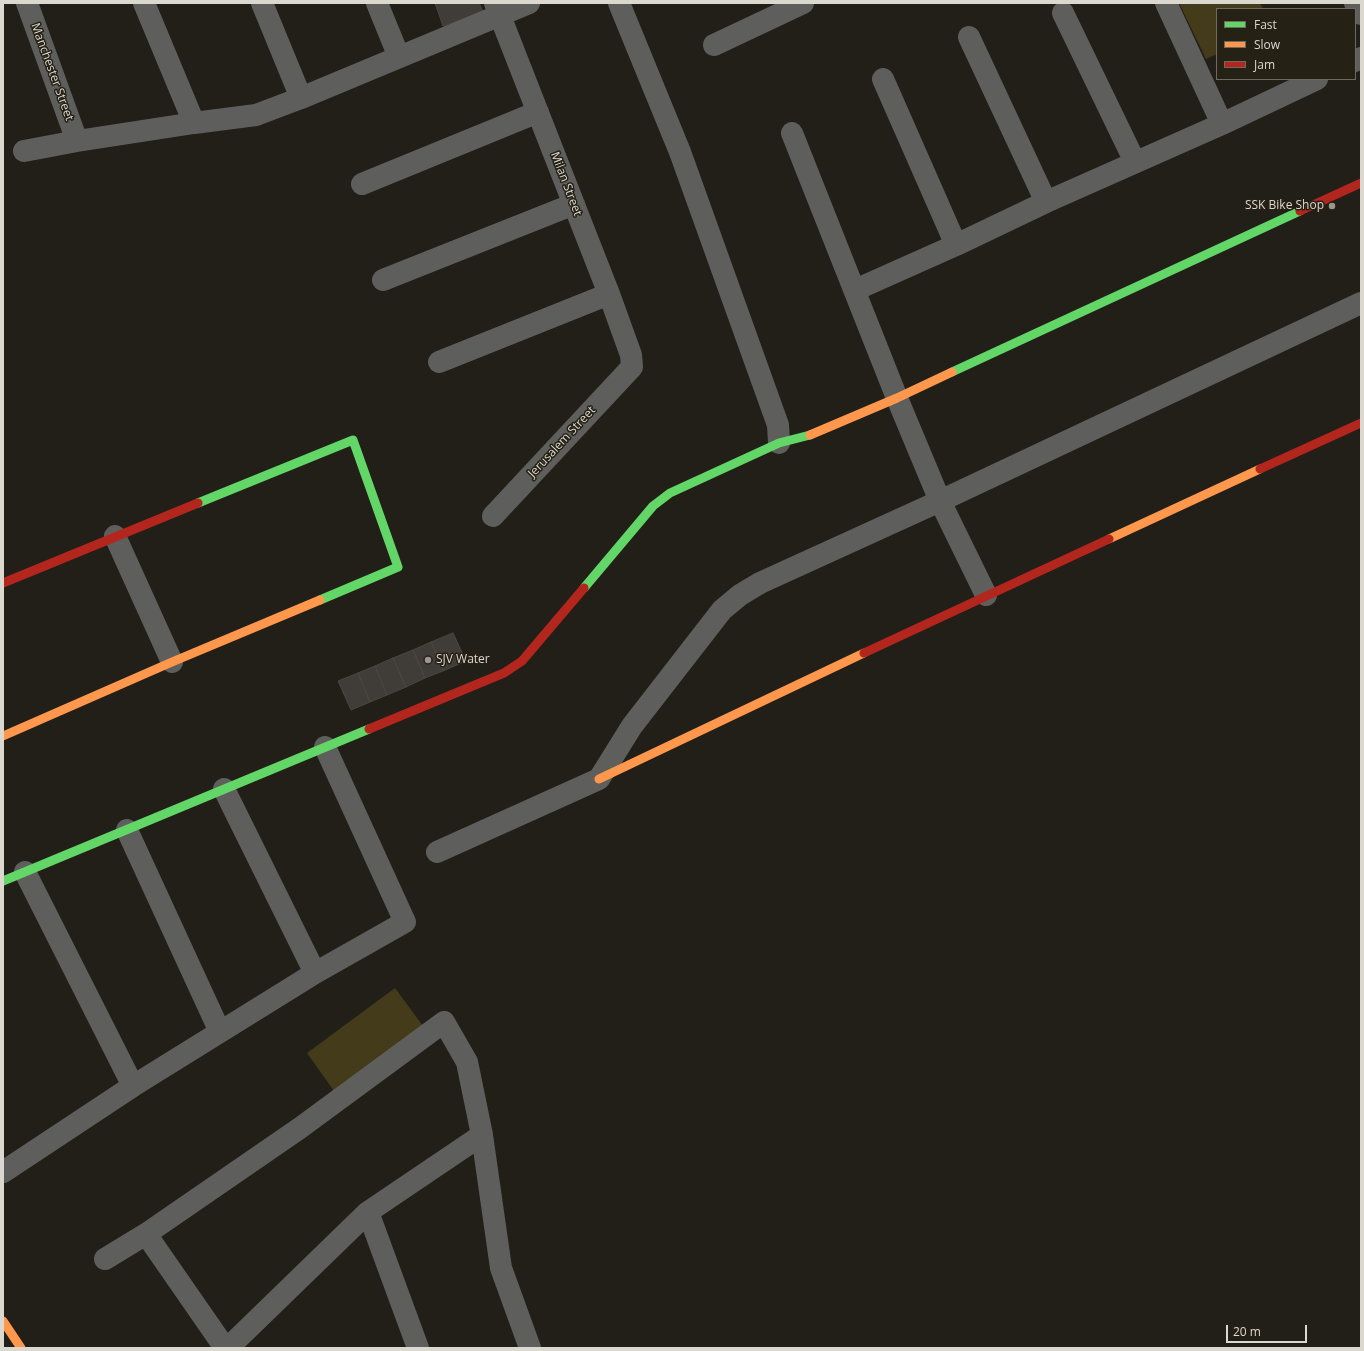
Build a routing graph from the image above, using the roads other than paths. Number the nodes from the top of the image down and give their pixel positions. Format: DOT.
graph roads {
  1 [pos="28,3"];
  2 [pos="144,3"];
  3 [pos="262,3"];
  4 [pos="377,3"];
  5 [pos="529,3"];
  6 [pos="619,3"];
  7 [pos="803,3"];
  8 [pos="1166,3"];
  9 [pos="1355,3"];
  10 [pos="498,9"];
  11 [pos="1063,13"];
  12 [pos="1361,14"];
  13 [pos="969,37"];
  14 [pos="714,45"];
  15 [pos="399,57"];
  16 [pos="883,79"];
  17 [pos="1315,80"];
  18 [pos="301,98"];
  19 [pos="538,112"];
  20 [pos="194,123"];
  21 [pos="1222,124"];
  22 [pos="792,133"];
  23 [pos="77,141"];
  24 [pos="24,150"];
  25 [pos="1135,162"];
  26 [pos="1361,183"];
  27 [pos="362,184"];
  28 [pos="1046,202"];
  29 [pos="574,204"];
  30 [pos="956,245"];
  31 [pos="383,280"];
  32 [pos="856,290"];
  33 [pos="609,294"];
  34 [pos="1361,303"];
  35 [pos="439,362"];
  36 [pos="632,367"];
  37 [pos="897,398"];
  38 [pos="1361,423"];
  39 [pos="779,443"];
  40 [pos="940,500"];
  41 [pos="493,516"];
  42 [pos="116,536"];
  43 [pos="3,583"];
  44 [pos="986,595"];
  45 [pos="172,662"];
  46 [pos="3,736"];
  47 [pos="325,747"];
  48 [pos="599,779"];
  49 [pos="224,790"];
  50 [pos="127,830"];
  51 [pos="437,852"];
  52 [pos="25,872"];
  53 [pos="3,881"];
  54 [pos="316,973"];
  55 [pos="220,1032"];
  56 [pos="133,1086"];
  57 [pos="482,1134"];
  58 [pos="3,1172"];
  59 [pos="368,1212"];
  60 [pos="146,1234"];
  61 [pos="105,1259"];
  62 [pos="3,1321"];
  63 [pos="21,1348"];
  64 [pos="225,1348"];
  65 [pos="228,1348"];
  66 [pos="418,1348"];
  67 [pos="530,1348"];
  1 -- 23 [label="street, Manchester Street"];
  2 -- 20 [label="street"];
  3 -- 18 [label="street"];
  4 -- 15 [label="street"];
  5 -- 10 [label="street"];
  6 -- 39 [label="street"];
  7 -- 14 [label="street"];
  8 -- 21 [label="street"];
  9 -- 12 [label="street"];
  10 -- 15 [label="street"];
  10 -- 19 [label="street, Milan Street"];
  11 -- 25 [label="street"];
  13 -- 28 [label="street"];
  15 -- 18 [label="street"];
  16 -- 30 [label="street"];
  17 -- 21 [label="street"];
  18 -- 20 [label="street"];
  19 -- 27 [label="street"];
  19 -- 29 [label="street, Milan Street"];
  20 -- 23 [label="street"];
  21 -- 25 [label="street"];
  22 -- 32 [label="street"];
  23 -- 24 [label="street"];
  25 -- 28 [label="street"];
  26 -- 37 [label="street"];
  28 -- 30 [label="street"];
  29 -- 31 [label="street"];
  29 -- 33 [label="street, Milan Street"];
  30 -- 32 [label="street"];
  32 -- 37 [label="street"];
  33 -- 35 [label="street"];
  33 -- 36 [label="street, Milan Street"];
  34 -- 40 [label="street"];
  36 -- 41 [label="street, Jerusalem Street"];
  37 -- 39 [label="street"];
  37 -- 40 [label="street"];
  38 -- 44 [label="street"];
  39 -- 47 [label="street"];
  40 -- 44 [label="street"];
  40 -- 48 [label="street"];
  42 -- 43 [label="street"];
  42 -- 45 [label="street"];
  42 -- 45 [label="street"];
  44 -- 48 [label="street"];
  45 -- 46 [label="street"];
  47 -- 49 [label="street"];
  47 -- 54 [label="street"];
  48 -- 51 [label="street"];
  49 -- 50 [label="street"];
  49 -- 54 [label="street"];
  50 -- 52 [label="street"];
  50 -- 55 [label="street"];
  52 -- 53 [label="street"];
  52 -- 56 [label="street"];
  54 -- 55 [label="street"];
  55 -- 56 [label="street"];
  56 -- 58 [label="street"];
  57 -- 59 [label="street"];
  57 -- 60 [label="street"];
  57 -- 67 [label="street"];
  59 -- 65 [label="street"];
  59 -- 66 [label="street"];
  60 -- 61 [label="street"];
  60 -- 64 [label="street"];
  62 -- 63 [label="street"];
}
